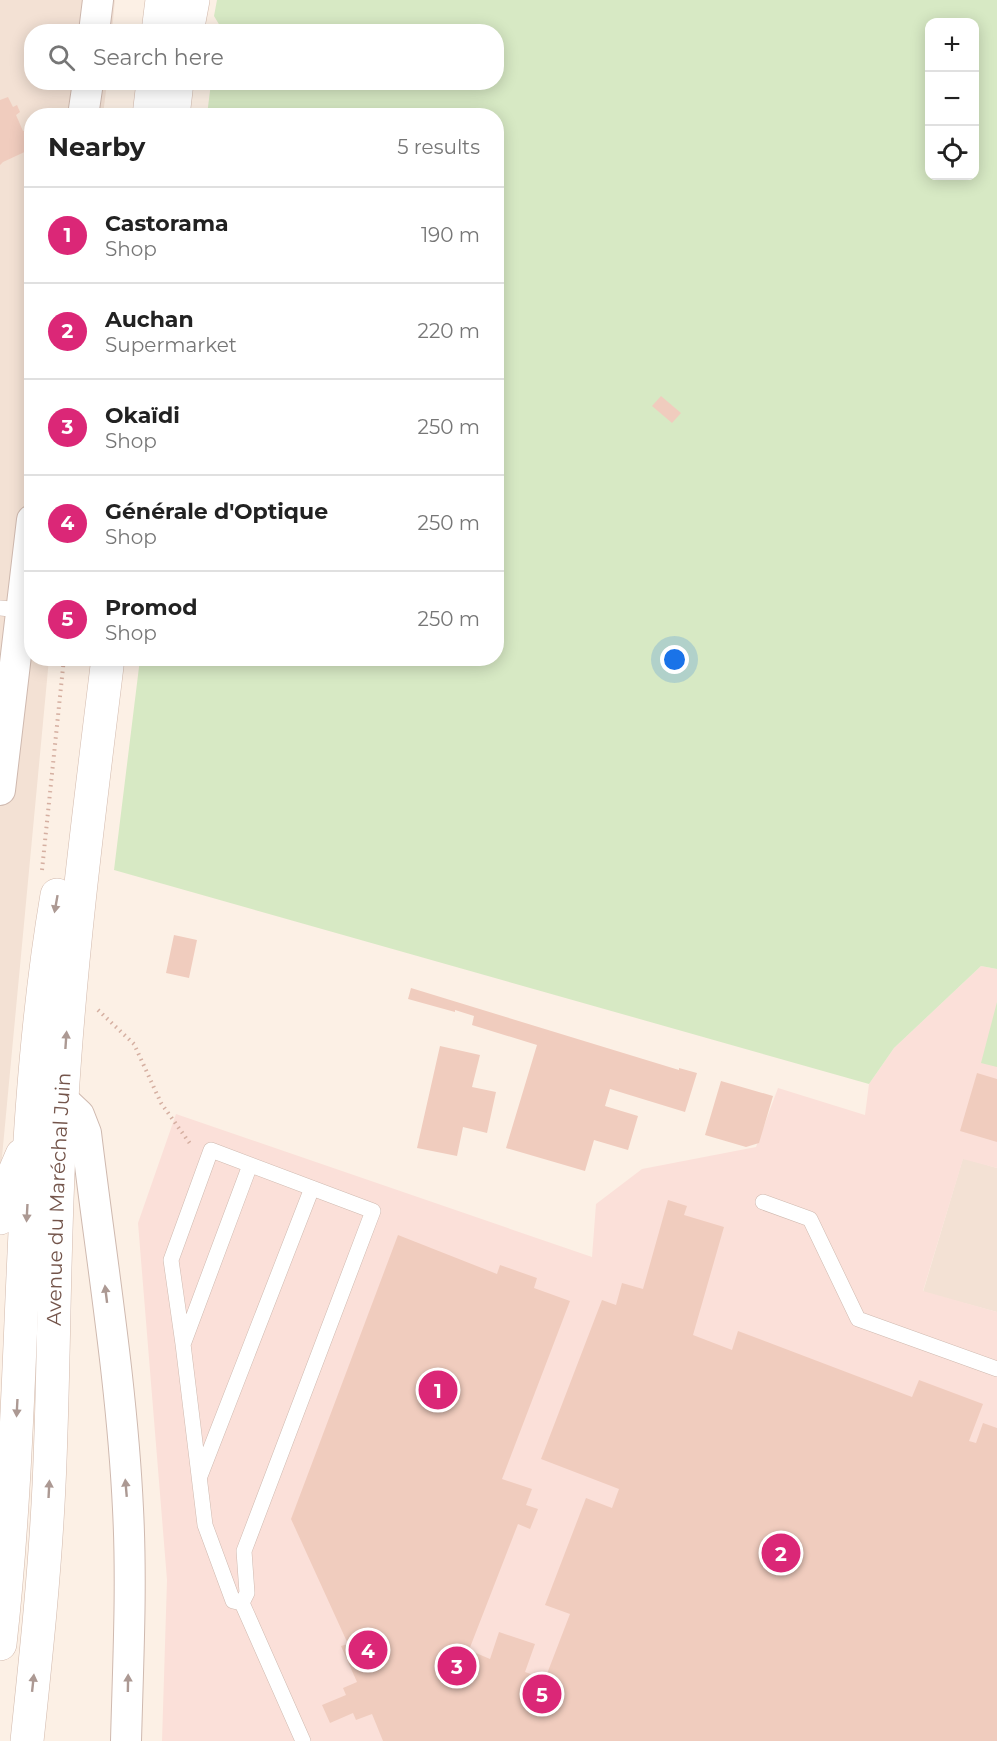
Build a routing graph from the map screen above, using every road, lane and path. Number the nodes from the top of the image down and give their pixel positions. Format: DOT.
graph roads {
  1 [pos="98,0"];
  2 [pos="162,0"];
  3 [pos="193,0"];
  4 [pos="95,24"];
  5 [pos="159,24"];
  6 [pos="189,24"];
  7 [pos="87,90"];
  8 [pos="152,90"];
  9 [pos="176,90"];
  10 [pos="85,108"];
  11 [pos="150,108"];
  12 [pos="174,108"];
  13 [pos="24,552"];
  14 [pos="10,609"];
  15 [pos="63,666"];
  16 [pos="87,666"];
  17 [pos="107,666"];
  18 [pos="0,790"];
  19 [pos="42,870"];
  20 [pos="92,1004"];
  21 [pos="62,1099"];
  22 [pos="31,1134"];
  23 [pos="206,1165"];
  24 [pos="250,1165"];
  25 [pos="312,1188"];
  26 [pos="763,1202"];
  27 [pos="0,1218"];
  28 [pos="183,1344"];
  29 [pos="997,1369"];
  30 [pos="199,1478"];
  31 [pos="242,1603"];
  32 [pos="0,1644"];
  33 [pos="27,1741"];
  34 [pos="126,1741"];
  35 [pos="303,1741"];
  1 -- 4 [label="street"];
  2 -- 5 [label="main road"];
  3 -- 6 [label="main road"];
  7 -- 10 [label="street"];
  8 -- 11 [label="main road"];
  9 -- 12 [label="main road"];
  13 -- 14 [label="street"];
  14 -- 18 [label="street"];
  15 -- 19 [label="path"];
  16 -- 22 [label="main road, Avenue du Maréchal Juin, one-way"];
  21 -- 17 [label="main road, Avenue du Maréchal Juin, one-way"];
  20 -- 23 [label="path"];
  33 -- 21 [label="main road, Avenue du Maréchal Juin, one-way"];
  34 -- 21 [label="street, one-way"];
  22 -- 27 [label="main road"];
  22 -- 32 [label="main road, Avenue du Maréchal Juin, one-way"];
  23 -- 24 [label="lane"];
  23 -- 28 [label="lane"];
  24 -- 25 [label="lane"];
  24 -- 28 [label="lane"];
  25 -- 30 [label="lane"];
  25 -- 31 [label="lane"];
  26 -- 29 [label="lane"];
  28 -- 30 [label="lane"];
  30 -- 31 [label="lane"];
  31 -- 35 [label="lane"];
}
